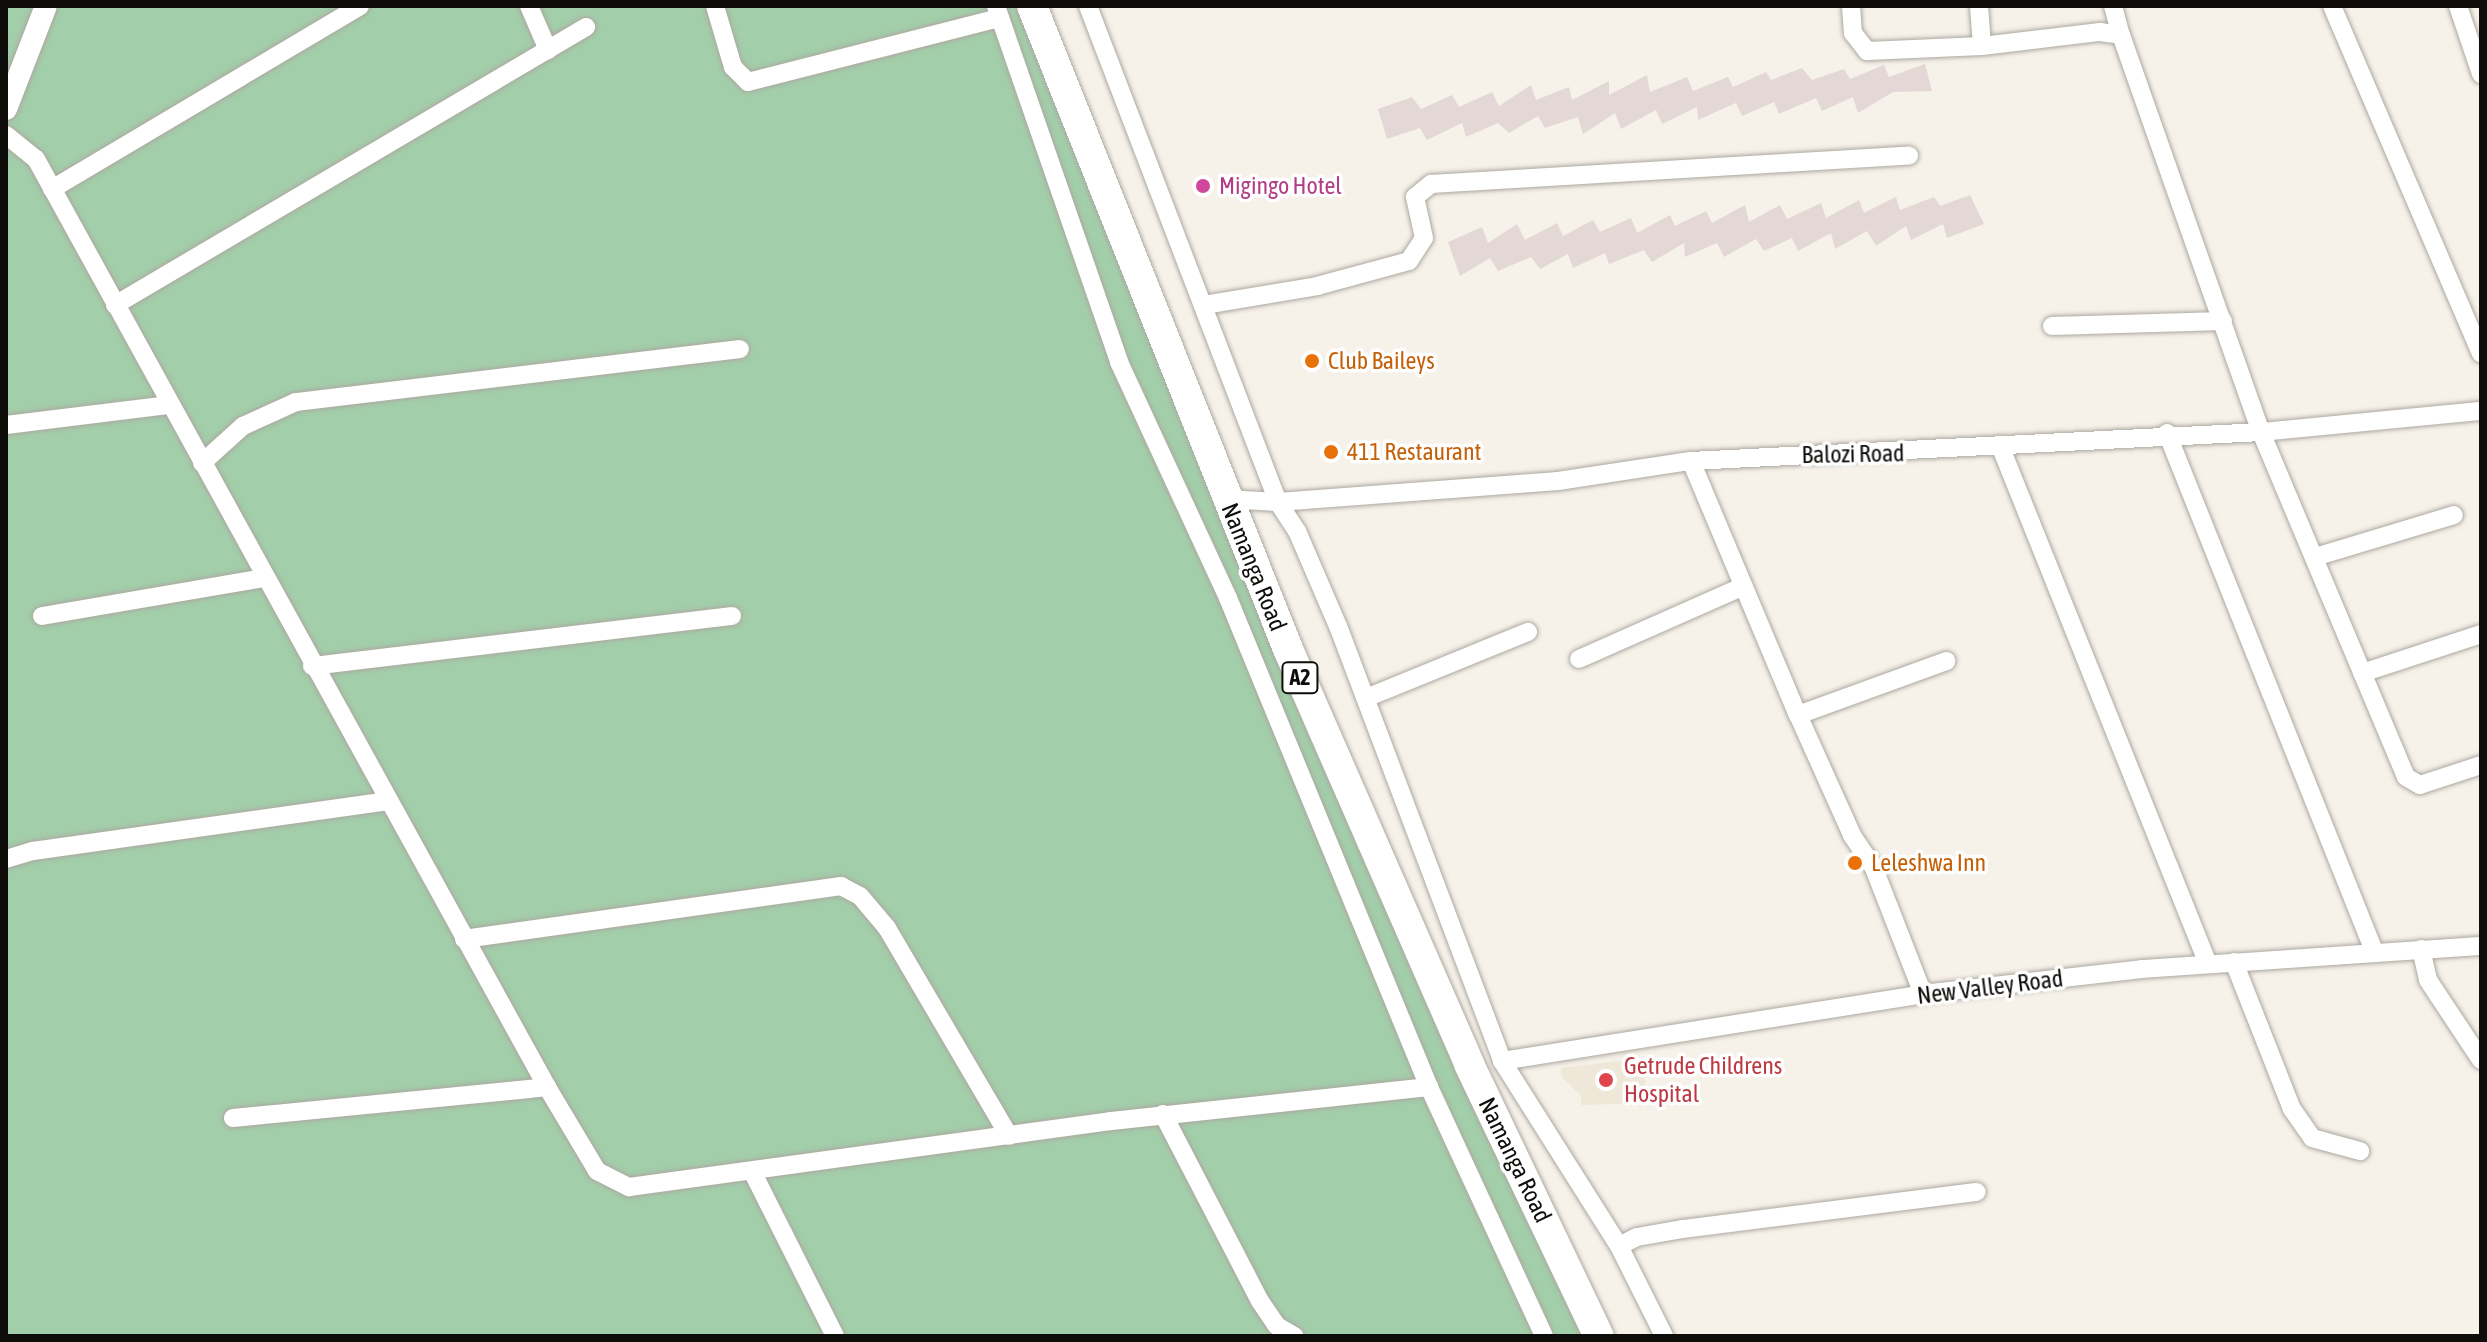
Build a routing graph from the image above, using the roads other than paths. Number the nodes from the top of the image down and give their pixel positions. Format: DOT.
graph roads {
  1 [pos="46,6"];
  2 [pos="360,6"];
  3 [pos="529,6"];
  4 [pos="715,6"];
  5 [pos="1032,6"];
  6 [pos="1088,6"];
  7 [pos="1851,6"];
  8 [pos="1979,6"];
  9 [pos="2113,6"];
  10 [pos="2332,6"];
  11 [pos="2458,6"];
  12 [pos="998,12"];
  13 [pos="586,27"];
  14 [pos="2121,35"];
  15 [pos="1982,46"];
  16 [pos="548,50"];
  17 [pos="2481,74"];
  18 [pos="6,109"];
  19 [pos="6,135"];
  20 [pos="1909,156"];
  21 [pos="52,189"];
  22 [pos="115,305"];
  23 [pos="1204,305"];
  24 [pos="2223,321"];
  25 [pos="2052,326"];
  26 [pos="740,349"];
  27 [pos="2481,353"];
  28 [pos="170,405"];
  29 [pos="2481,411"];
  30 [pos="6,425"];
  31 [pos="2261,432"];
  32 [pos="2167,433"];
  33 [pos="2001,448"];
  34 [pos="1691,461"];
  35 [pos="202,463"];
  36 [pos="1226,499"];
  37 [pos="1278,502"];
  38 [pos="2454,515"];
  39 [pos="2315,557"];
  40 [pos="265,578"];
  41 [pos="1744,586"];
  42 [pos="42,616"];
  43 [pos="732,616"];
  44 [pos="1528,632"];
  45 [pos="2481,634"];
  46 [pos="1579,659"];
  47 [pos="1946,661"];
  48 [pos="312,666"];
  49 [pos="2362,673"];
  50 [pos="1366,698"];
  51 [pos="1798,715"];
  52 [pos="2481,765"];
  53 [pos="389,801"];
  54 [pos="6,859"];
  55 [pos="464,939"];
  56 [pos="2481,946"];
  57 [pos="2421,949"];
  58 [pos="2374,951"];
  59 [pos="2234,962"];
  60 [pos="2208,964"];
  61 [pos="1923,994"];
  62 [pos="2481,1060"];
  63 [pos="1502,1061"];
  64 [pos="547,1087"];
  65 [pos="1429,1087"];
  66 [pos="1163,1114"];
  67 [pos="233,1118"];
  68 [pos="1009,1136"];
  69 [pos="2360,1151"];
  70 [pos="753,1173"];
  71 [pos="1977,1192"];
  72 [pos="1619,1246"];
  73 [pos="835,1336"];
  74 [pos="1294,1336"];
  75 [pos="1544,1336"];
  76 [pos="1599,1336"];
  77 [pos="1664,1336"];
  1 -- 18 [label="street"];
  2 -- 21 [label="street"];
  3 -- 16 [label="street"];
  4 -- 12 [label="street"];
  5 -- 36 [label="highway, Namanga Road / A2"];
  6 -- 23 [label="street"];
  7 -- 15 [label="street"];
  8 -- 15 [label="street"];
  9 -- 14 [label="street"];
  10 -- 27 [label="street"];
  11 -- 17 [label="street"];
  12 -- 65 [label="street"];
  13 -- 16 [label="street"];
  14 -- 15 [label="street"];
  14 -- 24 [label="street"];
  16 -- 22 [label="street"];
  19 -- 21 [label="street"];
  20 -- 23 [label="street"];
  21 -- 22 [label="street"];
  22 -- 28 [label="street"];
  23 -- 37 [label="street"];
  24 -- 25 [label="street"];
  24 -- 31 [label="street"];
  26 -- 35 [label="street"];
  28 -- 30 [label="street"];
  28 -- 35 [label="street"];
  29 -- 31 [label="street, Balozi Road"];
  31 -- 32 [label="street, Balozi Road"];
  31 -- 39 [label="street"];
  32 -- 33 [label="street, Balozi Road"];
  32 -- 58 [label="street"];
  33 -- 34 [label="street, Balozi Road"];
  33 -- 60 [label="street"];
  34 -- 37 [label="street, Balozi Road"];
  34 -- 41 [label="street"];
  35 -- 40 [label="street"];
  36 -- 37 [label="street, Balozi Road"];
  36 -- 76 [label="highway, Namanga Road / A2"];
  37 -- 50 [label="street"];
  38 -- 39 [label="street"];
  39 -- 49 [label="street"];
  40 -- 42 [label="street"];
  40 -- 48 [label="street"];
  41 -- 46 [label="street"];
  41 -- 51 [label="street"];
  43 -- 48 [label="street"];
  44 -- 50 [label="street"];
  45 -- 49 [label="street"];
  47 -- 51 [label="street"];
  48 -- 53 [label="street"];
  49 -- 52 [label="street"];
  50 -- 63 [label="street"];
  51 -- 61 [label="street"];
  53 -- 54 [label="street"];
  53 -- 55 [label="street"];
  55 -- 64 [label="street"];
  55 -- 68 [label="street"];
  56 -- 57 [label="street, New Valley Road"];
  57 -- 58 [label="street, New Valley Road"];
  57 -- 62 [label="street"];
  58 -- 59 [label="street, New Valley Road"];
  59 -- 60 [label="street, New Valley Road"];
  59 -- 69 [label="street"];
  60 -- 61 [label="street, New Valley Road"];
  61 -- 63 [label="street, New Valley Road"];
  63 -- 72 [label="street"];
  64 -- 67 [label="street"];
  64 -- 70 [label="street"];
  65 -- 66 [label="street"];
  65 -- 75 [label="street"];
  66 -- 68 [label="street"];
  66 -- 74 [label="street"];
  68 -- 70 [label="street"];
  70 -- 73 [label="street"];
  71 -- 72 [label="street"];
  72 -- 77 [label="street"];
}
